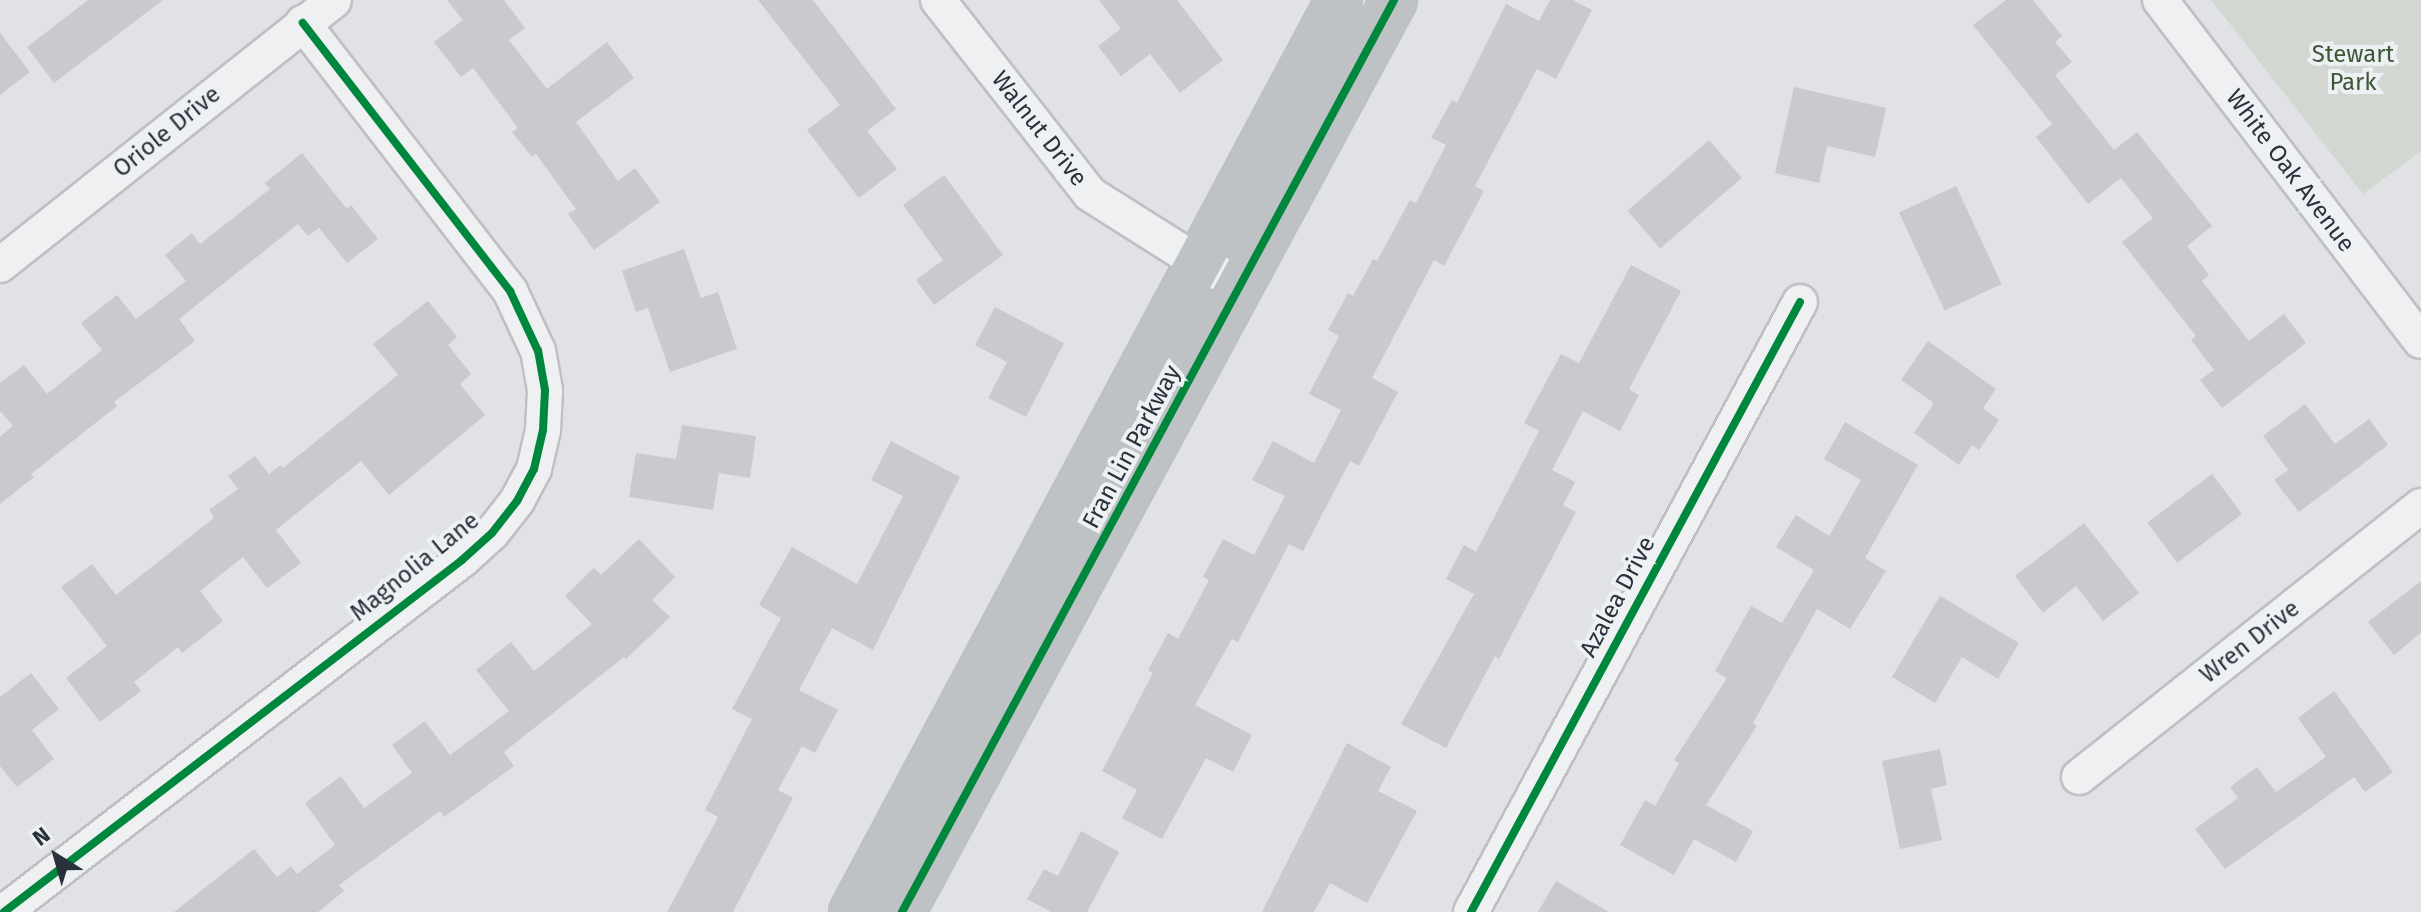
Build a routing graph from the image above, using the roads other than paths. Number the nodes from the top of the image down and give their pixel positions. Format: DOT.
graph roads {
  1 [pos="334,0"];
  2 [pos="938,0"];
  3 [pos="1339,0"];
  4 [pos="1394,0"];
  5 [pos="2160,0"];
  6 [pos="303,23"];
  7 [pos="1199,263"];
  8 [pos="0,265"];
  9 [pos="1242,285"];
  10 [pos="1800,302"];
  11 [pos="2421,341"];
  12 [pos="2421,506"];
  13 [pos="2079,777"];
  14 [pos="4,912"];
  15 [pos="852,912"];
  16 [pos="902,912"];
  17 [pos="1471,912"];
  1 -- 6 [label="street, Oriole Drive"];
  2 -- 7 [label="street, Walnut Drive"];
  3 -- 7 [label="street, Fran Lin Parkway"];
  4 -- 9 [label="street, Fran Lin Parkway"];
  5 -- 11 [label="street, White Oak Avenue"];
  6 -- 8 [label="street, Oriole Drive"];
  6 -- 14 [label="street, Magnolia Lane"];
  7 -- 9 [label="street, Walnut Drive"];
  7 -- 15 [label="street, Fran Lin Parkway"];
  9 -- 16 [label="street, Fran Lin Parkway"];
  10 -- 17 [label="street, Azalea Drive"];
  12 -- 13 [label="street, Wren Drive"];
}
